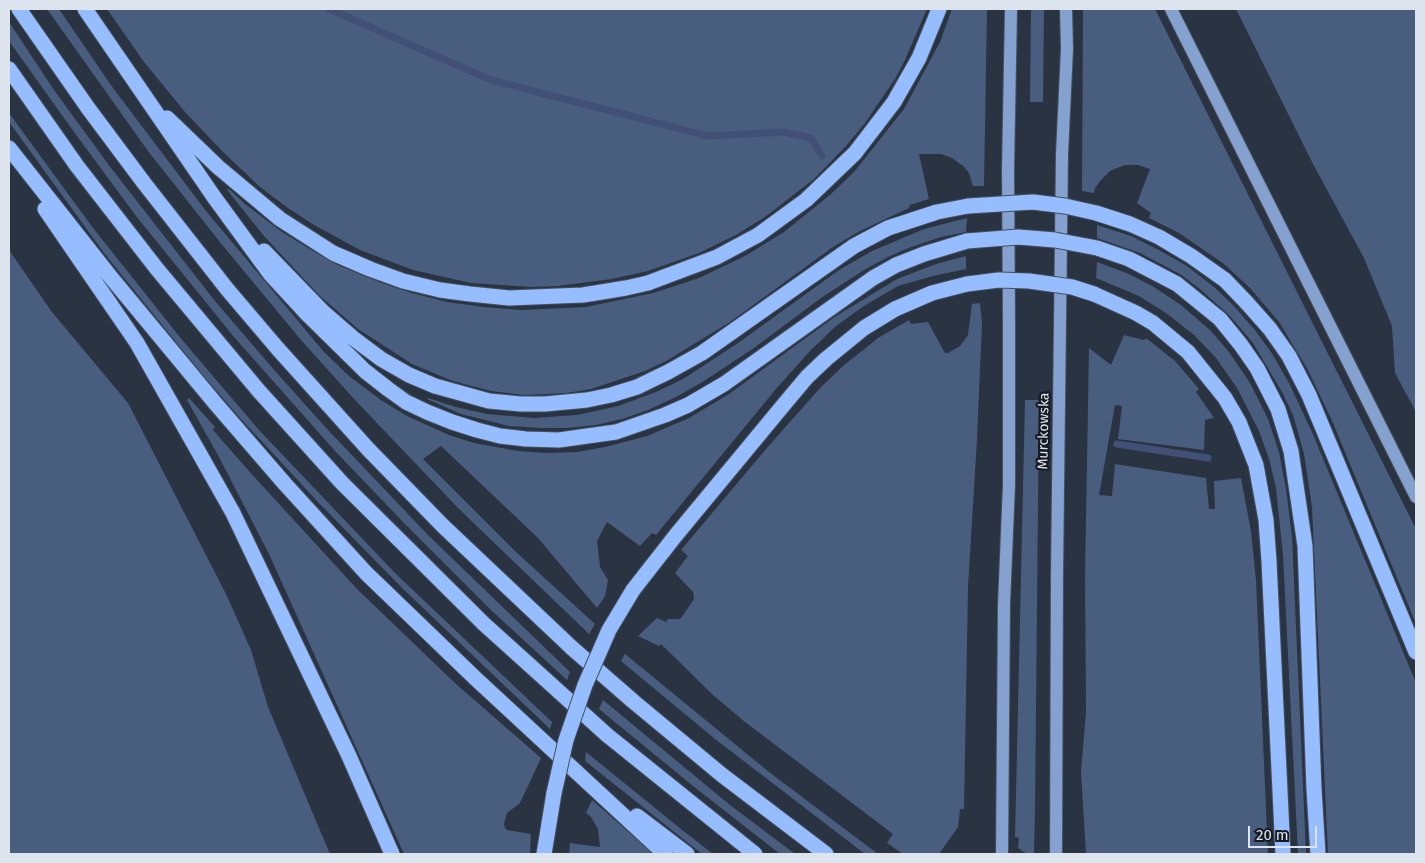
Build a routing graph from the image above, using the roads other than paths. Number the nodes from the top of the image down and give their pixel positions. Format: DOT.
graph roads {
  1 [pos="19,9"];
  2 [pos="85,9"];
  3 [pos="939,9"];
  4 [pos="1011,9"];
  5 [pos="1066,9"];
  6 [pos="1071,9"];
  7 [pos="1171,9"];
  8 [pos="1067,49"];
  9 [pos="9,69"];
  10 [pos="144,95"];
  11 [pos="9,148"];
  12 [pos="9,153"];
  13 [pos="214,197"];
  14 [pos="1416,497"];
  15 [pos="1416,652"];
  16 [pos="574,768"];
  17 [pos="392,854"];
  18 [pos="544,854"];
  19 [pos="665,854"];
  20 [pos="687,854"];
  21 [pos="755,854"];
  22 [pos="826,854"];
  23 [pos="1002,854"];
  24 [pos="1056,854"];
  25 [pos="1283,854"];
  26 [pos="1318,854"];
  1 -- 22 [label="highway"];
  2 -- 10 [label="highway"];
  3 -- 10 [label="highway"];
  4 -- 23 [label="main road"];
  5 -- 8 [label="main road, Murckowska"];
  6 -- 8 [label="main road"];
  7 -- 14 [label="main road"];
  8 -- 24 [label="main road, Murckowska"];
  9 -- 21 [label="highway"];
  10 -- 13 [label="highway"];
  11 -- 16 [label="highway"];
  12 -- 17 [label="highway"];
  13 -- 15 [label="highway, bridge"];
  13 -- 26 [label="highway, bridge"];
  16 -- 19 [label="highway"];
  16 -- 20 [label="highway"];
  18 -- 25 [label="highway, bridge"];
}
